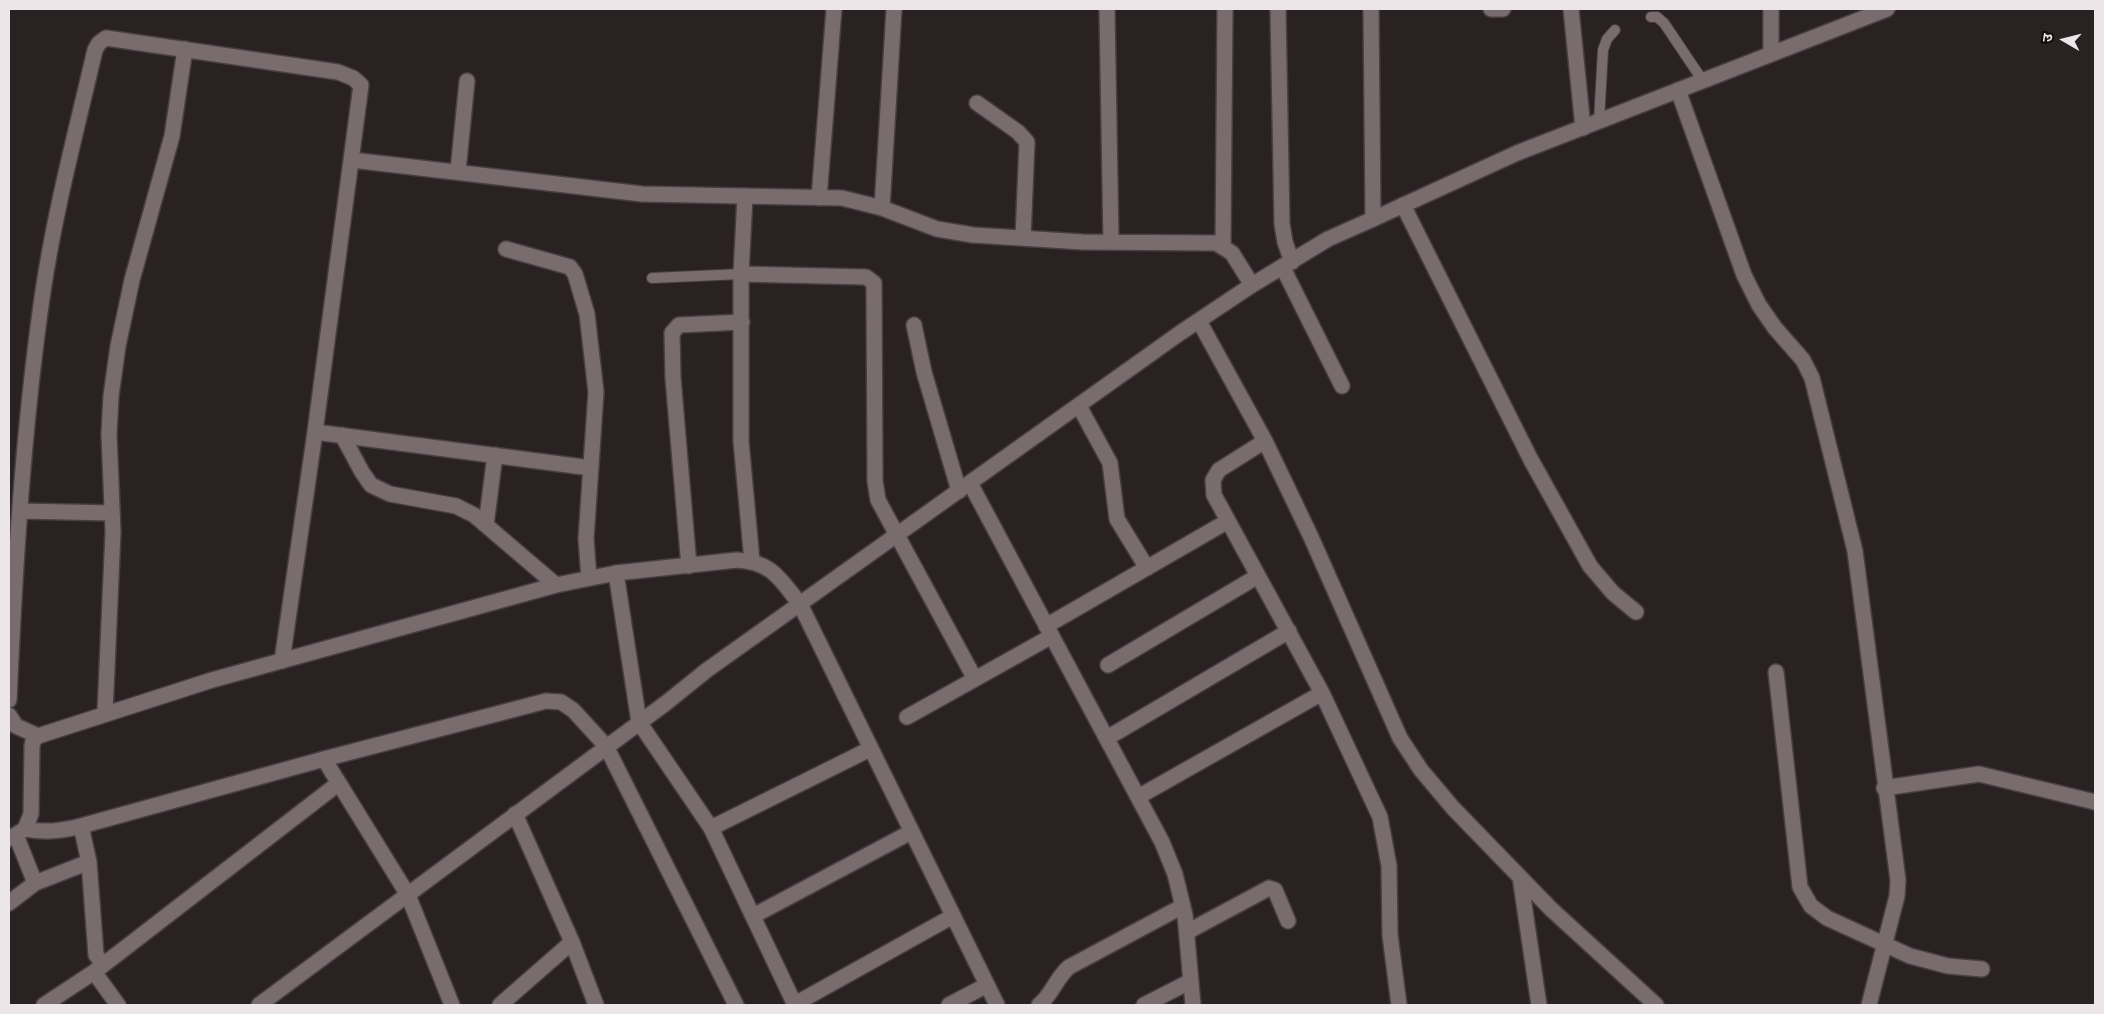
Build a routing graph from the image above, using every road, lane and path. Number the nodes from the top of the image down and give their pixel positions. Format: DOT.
graph roads {
  1 [pos="834,9"];
  2 [pos="894,9"];
  3 [pos="1108,9"];
  4 [pos="1224,9"];
  5 [pos="1278,9"];
  6 [pos="1372,9"];
  7 [pos="1491,9"];
  8 [pos="1504,9"];
  9 [pos="1571,9"];
  10 [pos="1771,9"];
  11 [pos="1887,9"];
  12 [pos="1651,17"];
  13 [pos="1615,30"];
  14 [pos="185,49"];
  15 [pos="1771,54"];
  16 [pos="467,81"];
  17 [pos="1703,81"];
  18 [pos="1678,90"];
  19 [pos="977,103"];
  20 [pos="1599,121"];
  21 [pos="1583,128"];
  22 [pos="352,160"];
  23 [pos="458,171"];
  24 [pos="745,196"];
  25 [pos="819,198"];
  26 [pos="1403,205"];
  27 [pos="882,208"];
  28 [pos="1373,219"];
  29 [pos="1023,238"];
  30 [pos="1112,242"];
  31 [pos="1223,246"];
  32 [pos="506,249"];
  33 [pos="1288,265"];
  34 [pos="741,274"];
  35 [pos="652,278"];
  36 [pos="1252,285"];
  37 [pos="1199,321"];
  38 [pos="742,322"];
  39 [pos="914,324"];
  40 [pos="1342,386"];
  41 [pos="1079,406"];
  42 [pos="315,432"];
  43 [pos="342,435"];
  44 [pos="1265,441"];
  45 [pos="494,455"];
  46 [pos="24,458"];
  47 [pos="9,461"];
  48 [pos="591,468"];
  49 [pos="965,487"];
  50 [pos="20,511"];
  51 [pos="112,513"];
  52 [pos="1228,521"];
  53 [pos="486,525"];
  54 [pos="896,536"];
  55 [pos="13,540"];
  56 [pos="752,561"];
  57 [pos="689,566"];
  58 [pos="1147,568"];
  59 [pos="616,573"];
  60 [pos="1258,576"];
  61 [pos="589,578"];
  62 [pos="556,584"];
  63 [pos="800,604"];
  64 [pos="1636,612"];
  65 [pos="1049,631"];
  66 [pos="1289,631"];
  67 [pos="282,661"];
  68 [pos="1108,665"];
  69 [pos="1776,672"];
  70 [pos="975,679"];
  71 [pos="1322,693"];
  72 [pos="9,700"];
  73 [pos="105,714"];
  74 [pos="9,715"];
  75 [pos="907,717"];
  76 [pos="639,722"];
  77 [pos="38,736"];
  78 [pos="1106,738"];
  79 [pos="606,746"];
  80 [pos="870,749"];
  81 [pos="324,759"];
  82 [pos="339,783"];
  83 [pos="1884,788"];
  84 [pos="1138,797"];
  85 [pos="2095,802"];
  86 [pos="515,814"];
  87 [pos="81,826"];
  88 [pos="711,828"];
  89 [pos="911,832"];
  90 [pos="17,834"];
  91 [pos="89,862"];
  92 [pos="1520,877"];
  93 [pos="35,883"];
  94 [pos="408,895"];
  95 [pos="9,903"];
  96 [pos="1183,906"];
  97 [pos="753,916"];
  98 [pos="953,916"];
  99 [pos="1288,921"];
  100 [pos="1187,932"];
  101 [pos="572,942"];
  102 [pos="1884,944"];
  103 [pos="98,968"];
  104 [pos="1982,968"];
  105 [pos="1191,981"];
  106 [pos="987,985"];
  107 [pos="44,1005"];
  108 [pos="118,1005"];
  109 [pos="259,1005"];
  110 [pos="452,1005"];
  111 [pos="500,1005"];
  112 [pos="596,1005"];
  113 [pos="736,1005"];
  114 [pos="795,1005"];
  115 [pos="949,1005"];
  116 [pos="996,1005"];
  117 [pos="1038,1005"];
  118 [pos="1144,1005"];
  119 [pos="1193,1005"];
  120 [pos="1399,1005"];
  121 [pos="1539,1005"];
  122 [pos="1656,1005"];
  123 [pos="1869,1005"];
  1 -- 25 [label="street"];
  2 -- 27 [label="street"];
  3 -- 30 [label="street"];
  4 -- 31 [label="street"];
  5 -- 33 [label="street"];
  6 -- 28 [label="street"];
  7 -- 8 [label="street"];
  9 -- 21 [label="street"];
  10 -- 15 [label="street"];
  11 -- 15 [label="street"];
  12 -- 17 [label="lane"];
  13 -- 20 [label="lane"];
  14 -- 22 [label="street"];
  14 -- 46 [label="street"];
  14 -- 51 [label="street"];
  15 -- 17 [label="street"];
  16 -- 23 [label="street"];
  17 -- 18 [label="street"];
  18 -- 20 [label="street"];
  18 -- 83 [label="street"];
  19 -- 29 [label="street"];
  20 -- 21 [label="street"];
  21 -- 26 [label="street"];
  22 -- 23 [label="street"];
  22 -- 42 [label="street"];
  23 -- 24 [label="street"];
  24 -- 25 [label="street"];
  24 -- 34 [label="street"];
  25 -- 27 [label="street"];
  26 -- 28 [label="street"];
  26 -- 64 [label="street"];
  27 -- 29 [label="street"];
  28 -- 33 [label="street"];
  29 -- 30 [label="street"];
  30 -- 31 [label="street"];
  31 -- 36 [label="street"];
  32 -- 48 [label="street"];
  33 -- 36 [label="street"];
  33 -- 40 [label="street"];
  34 -- 35 [label="lane"];
  34 -- 38 [label="street"];
  34 -- 54 [label="street"];
  36 -- 37 [label="street"];
  37 -- 41 [label="street"];
  37 -- 44 [label="street"];
  38 -- 56 [label="street"];
  38 -- 57 [label="street"];
  39 -- 49 [label="street"];
  41 -- 49 [label="street"];
  41 -- 58 [label="street"];
  42 -- 43 [label="street"];
  42 -- 67 [label="street"];
  43 -- 45 [label="street"];
  43 -- 53 [label="street"];
  44 -- 52 [label="street"];
  44 -- 92 [label="street"];
  45 -- 48 [label="street"];
  45 -- 53 [label="street"];
  46 -- 47 [label="street"];
  46 -- 50 [label="street"];
  48 -- 61 [label="street"];
  49 -- 54 [label="street"];
  49 -- 65 [label="street"];
  50 -- 51 [label="street"];
  50 -- 55 [label="street"];
  51 -- 73 [label="street"];
  52 -- 58 [label="street"];
  52 -- 60 [label="street"];
  53 -- 62 [label="street"];
  54 -- 63 [label="street"];
  54 -- 70 [label="street"];
  55 -- 72 [label="street"];
  56 -- 57 [label="street"];
  56 -- 63 [label="street"];
  57 -- 59 [label="street"];
  58 -- 65 [label="street"];
  59 -- 61 [label="street"];
  59 -- 76 [label="street"];
  60 -- 66 [label="street"];
  60 -- 68 [label="street"];
  61 -- 62 [label="street"];
  62 -- 67 [label="street"];
  63 -- 76 [label="street"];
  63 -- 80 [label="street"];
  65 -- 70 [label="street"];
  65 -- 78 [label="street"];
  66 -- 71 [label="street"];
  66 -- 78 [label="street"];
  67 -- 73 [label="street"];
  69 -- 102 [label="street"];
  70 -- 75 [label="street"];
  71 -- 84 [label="street"];
  71 -- 120 [label="street"];
  73 -- 77 [label="street"];
  74 -- 77 [label="street"];
  76 -- 79 [label="street"];
  76 -- 88 [label="street"];
  77 -- 90 [label="street"];
  78 -- 84 [label="street"];
  79 -- 81 [label="street"];
  79 -- 86 [label="street"];
  79 -- 113 [label="street"];
  80 -- 88 [label="street"];
  80 -- 89 [label="street"];
  81 -- 82 [label="street"];
  81 -- 87 [label="street"];
  82 -- 94 [label="street"];
  82 -- 103 [label="street"];
  83 -- 85 [label="street"];
  83 -- 102 [label="street"];
  84 -- 96 [label="street"];
  86 -- 94 [label="street"];
  86 -- 101 [label="street"];
  87 -- 90 [label="street"];
  87 -- 91 [label="street"];
  88 -- 97 [label="street"];
  89 -- 97 [label="street"];
  89 -- 98 [label="street"];
  90 -- 93 [label="street"];
  91 -- 93 [label="street"];
  91 -- 103 [label="street"];
  92 -- 121 [label="street"];
  92 -- 122 [label="street"];
  93 -- 95 [label="street"];
  94 -- 109 [label="street"];
  94 -- 110 [label="street"];
  96 -- 100 [label="street"];
  96 -- 117 [label="street"];
  97 -- 114 [label="street"];
  98 -- 106 [label="street"];
  98 -- 114 [label="street"];
  99 -- 100 [label="street"];
  100 -- 105 [label="street"];
  101 -- 111 [label="street"];
  101 -- 112 [label="street"];
  102 -- 104 [label="street"];
  102 -- 123 [label="street"];
  103 -- 107 [label="street"];
  103 -- 108 [label="street"];
  105 -- 118 [label="street"];
  105 -- 119 [label="street"];
  106 -- 115 [label="street"];
  106 -- 116 [label="street"];
}
